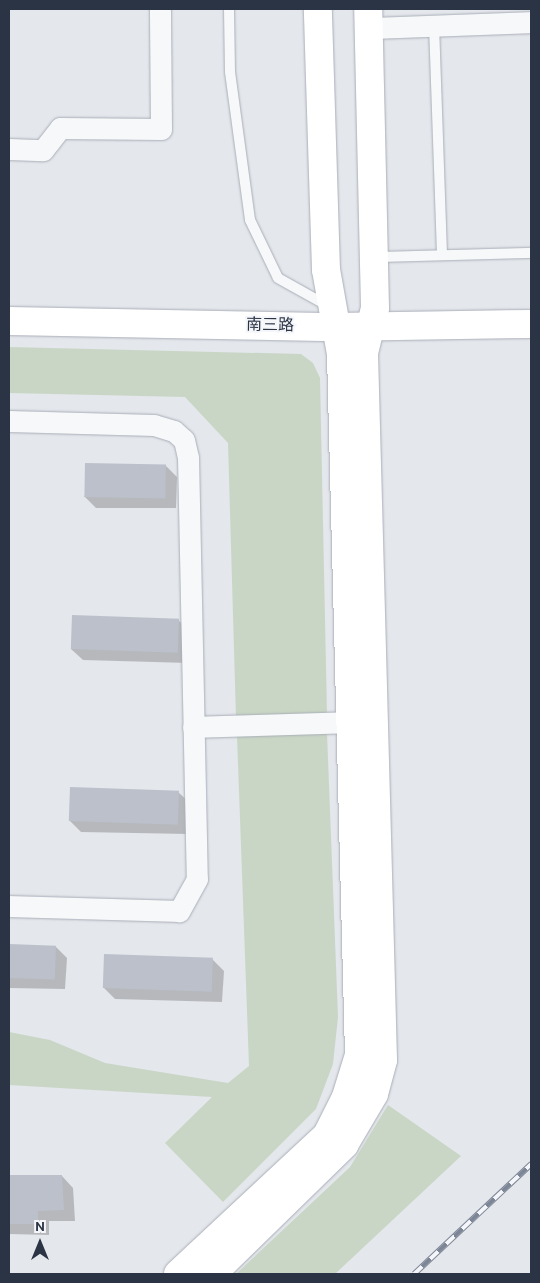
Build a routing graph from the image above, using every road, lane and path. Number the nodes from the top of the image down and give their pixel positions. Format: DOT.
graph roads {
  1 [pos="160,9"];
  2 [pos="229,9"];
  3 [pos="318,9"];
  4 [pos="369,18"];
  5 [pos="531,22"];
  6 [pos="434,25"];
  7 [pos="9,149"];
  8 [pos="531,253"];
  9 [pos="442,255"];
  10 [pos="374,257"];
  11 [pos="9,303"];
  12 [pos="531,305"];
  13 [pos="373,317"];
  14 [pos="334,318"];
  15 [pos="9,321"];
  16 [pos="531,324"];
  17 [pos="9,421"];
  18 [pos="352,722"];
  19 [pos="193,727"];
  20 [pos="9,906"];
  21 [pos="178,1274"];
  22 [pos="212,1274"];
  1 -- 7 [label="street"];
  2 -- 14 [label="lane"];
  3 -- 14 [label="main road"];
  4 -- 6 [label="street"];
  4 -- 10 [label="main road"];
  5 -- 6 [label="street"];
  6 -- 9 [label="lane"];
  8 -- 9 [label="lane"];
  9 -- 10 [label="lane"];
  10 -- 13 [label="main road"];
  11 -- 14 [label="main road, 南三路"];
  12 -- 13 [label="main road, 南三路"];
  13 -- 14 [label="main road, 南三路"];
  13 -- 16 [label="main road, 南三路"];
  13 -- 22 [label="main road"];
  14 -- 15 [label="main road, 南三路"];
  14 -- 18 [label="main road"];
  17 -- 19 [label="street"];
  18 -- 19 [label="street"];
  18 -- 21 [label="main road"];
  19 -- 20 [label="street"];
}
